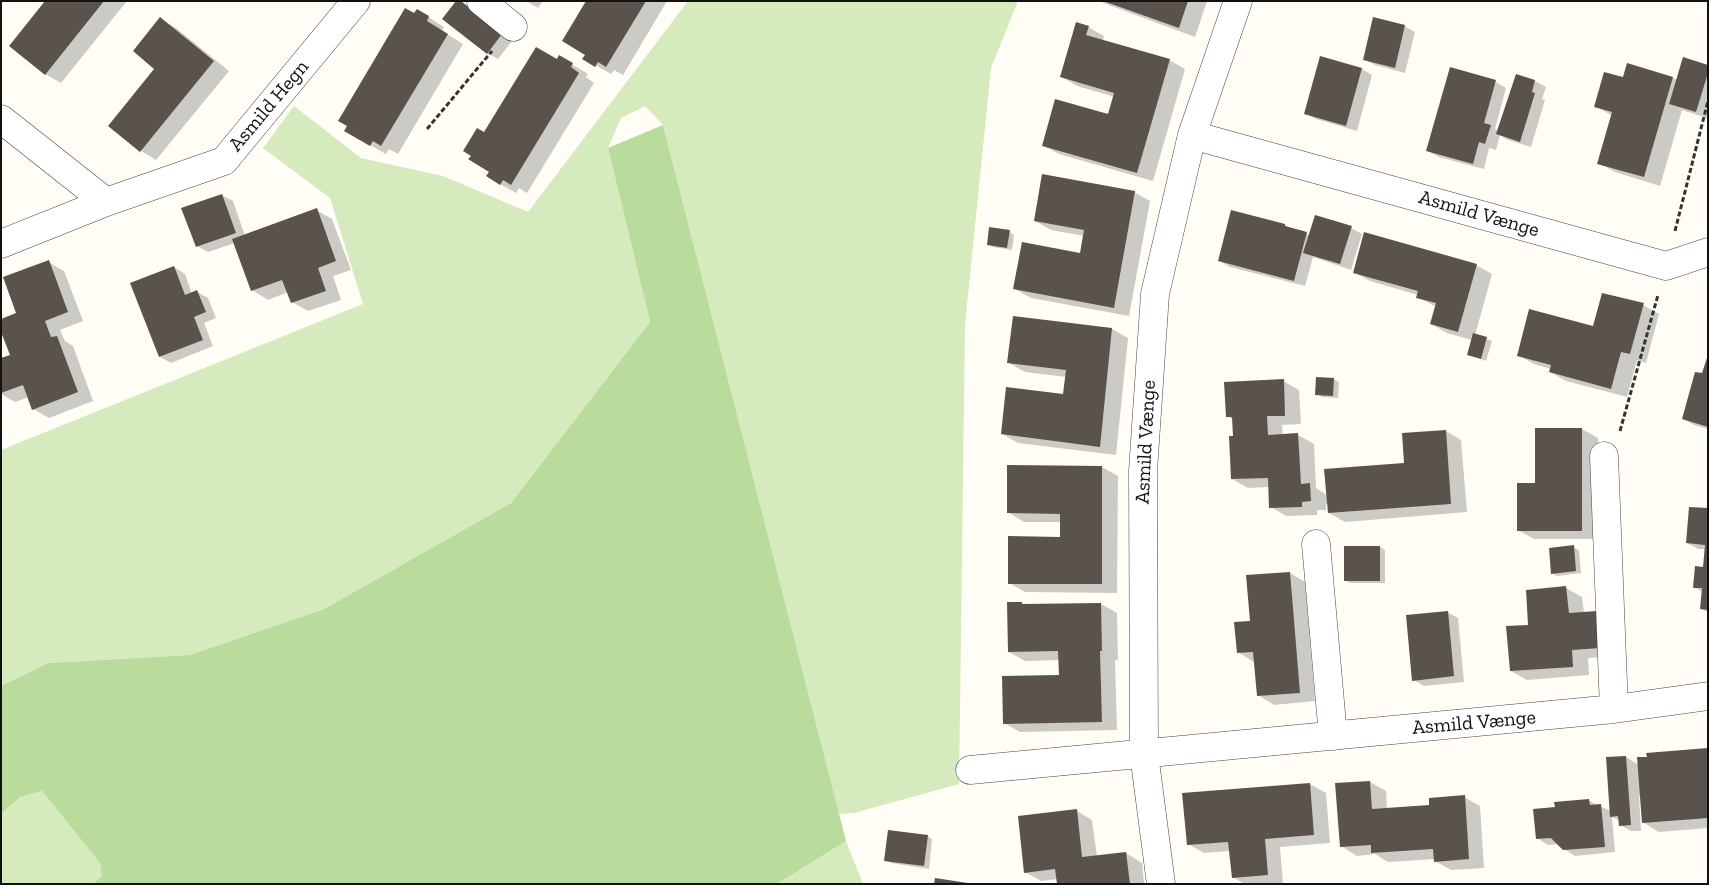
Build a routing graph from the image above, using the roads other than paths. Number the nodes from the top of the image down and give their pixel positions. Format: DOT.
graph roads {
  1 [pos="356,1"];
  2 [pos="481,1"];
  3 [pos="1238,1"];
  4 [pos="513,27"];
  5 [pos="1,119"];
  6 [pos="1192,135"];
  7 [pos="106,202"];
  8 [pos="1,244"];
  9 [pos="1708,252"];
  10 [pos="1604,456"];
  11 [pos="1316,544"];
  12 [pos="1708,696"];
  13 [pos="1614,710"];
  14 [pos="1333,736"];
  15 [pos="1144,754"];
  16 [pos="970,770"];
  17 [pos="1161,884"];
  1 -- 7 [label="street, Asmild Hegn"];
  2 -- 4 [label="street"];
  3 -- 6 [label="street, Asmild Vænge"];
  5 -- 7 [label="street"];
  6 -- 9 [label="street, Asmild Vænge"];
  6 -- 15 [label="street, Asmild Vænge"];
  7 -- 8 [label="street, Asmild Hegn"];
  10 -- 13 [label="street"];
  11 -- 14 [label="street"];
  12 -- 13 [label="street, Asmild Vænge"];
  13 -- 14 [label="street, Asmild Vænge"];
  14 -- 15 [label="street, Asmild Vænge"];
  15 -- 16 [label="street, Asmild Vænge"];
  15 -- 17 [label="street, Asmild Vænge"];
}
